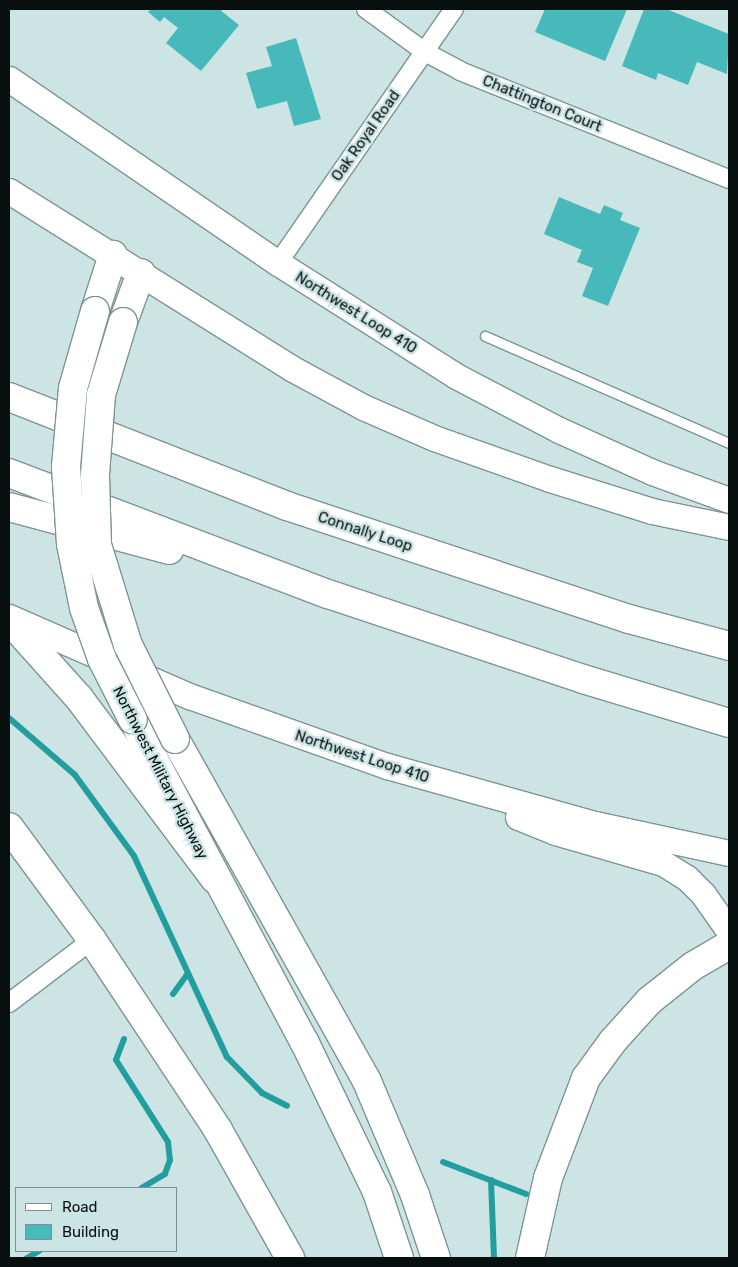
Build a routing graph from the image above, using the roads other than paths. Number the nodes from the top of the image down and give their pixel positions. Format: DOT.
graph roads {
  1 [pos="366,9"];
  2 [pos="454,9"];
  3 [pos="425,52"];
  4 [pos="9,79"];
  5 [pos="729,179"];
  6 [pos="9,191"];
  7 [pos="113,256"];
  8 [pos="278,263"];
  9 [pos="141,273"];
  10 [pos="485,336"];
  11 [pos="9,397"];
  12 [pos="729,443"];
  13 [pos="9,473"];
  14 [pos="729,500"];
  15 [pos="9,507"];
  16 [pos="729,528"];
  17 [pos="328,594"];
  18 [pos="9,617"];
  19 [pos="9,620"];
  20 [pos="729,646"];
  21 [pos="584,680"];
  22 [pos="729,723"];
  23 [pos="729,737"];
  24 [pos="433,780"];
  25 [pos="9,827"];
  26 [pos="729,853"];
  27 [pos="215,879"];
  28 [pos="729,931"];
  29 [pos="92,940"];
  30 [pos="729,945"];
  31 [pos="9,1003"];
  32 [pos="290,1258"];
  33 [pos="399,1258"];
  34 [pos="436,1258"];
  35 [pos="530,1258"];
  1 -- 3 [label="street, Chattington Court"];
  2 -- 3 [label="street, Oak Royal Road"];
  3 -- 5 [label="street, Chattington Court"];
  3 -- 8 [label="street, Oak Royal Road"];
  4 -- 8 [label="main road, Northwest Loop 410"];
  6 -- 7 [label="main road"];
  7 -- 9 [label="main road"];
  7 -- 27 [label="main road, Northwest Military Highway, bridge"];
  8 -- 14 [label="main road, Northwest Loop 410"];
  9 -- 16 [label="main road"];
  9 -- 34 [label="main road, Northwest Military Highway, bridge"];
  10 -- 12 [label="lane"];
  11 -- 20 [label="main road, Connally Loop"];
  13 -- 17 [label="main road"];
  15 -- 17 [label="main road"];
  17 -- 21 [label="main road"];
  18 -- 24 [label="main road, Northwest Loop 410"];
  19 -- 27 [label="main road"];
  21 -- 22 [label="main road"];
  21 -- 23 [label="main road"];
  24 -- 26 [label="main road, Northwest Loop 410"];
  24 -- 28 [label="main road"];
  25 -- 29 [label="main road"];
  27 -- 33 [label="main road, Northwest Military Highway"];
  29 -- 31 [label="street"];
  29 -- 32 [label="main road"];
  30 -- 35 [label="main road"];
}
